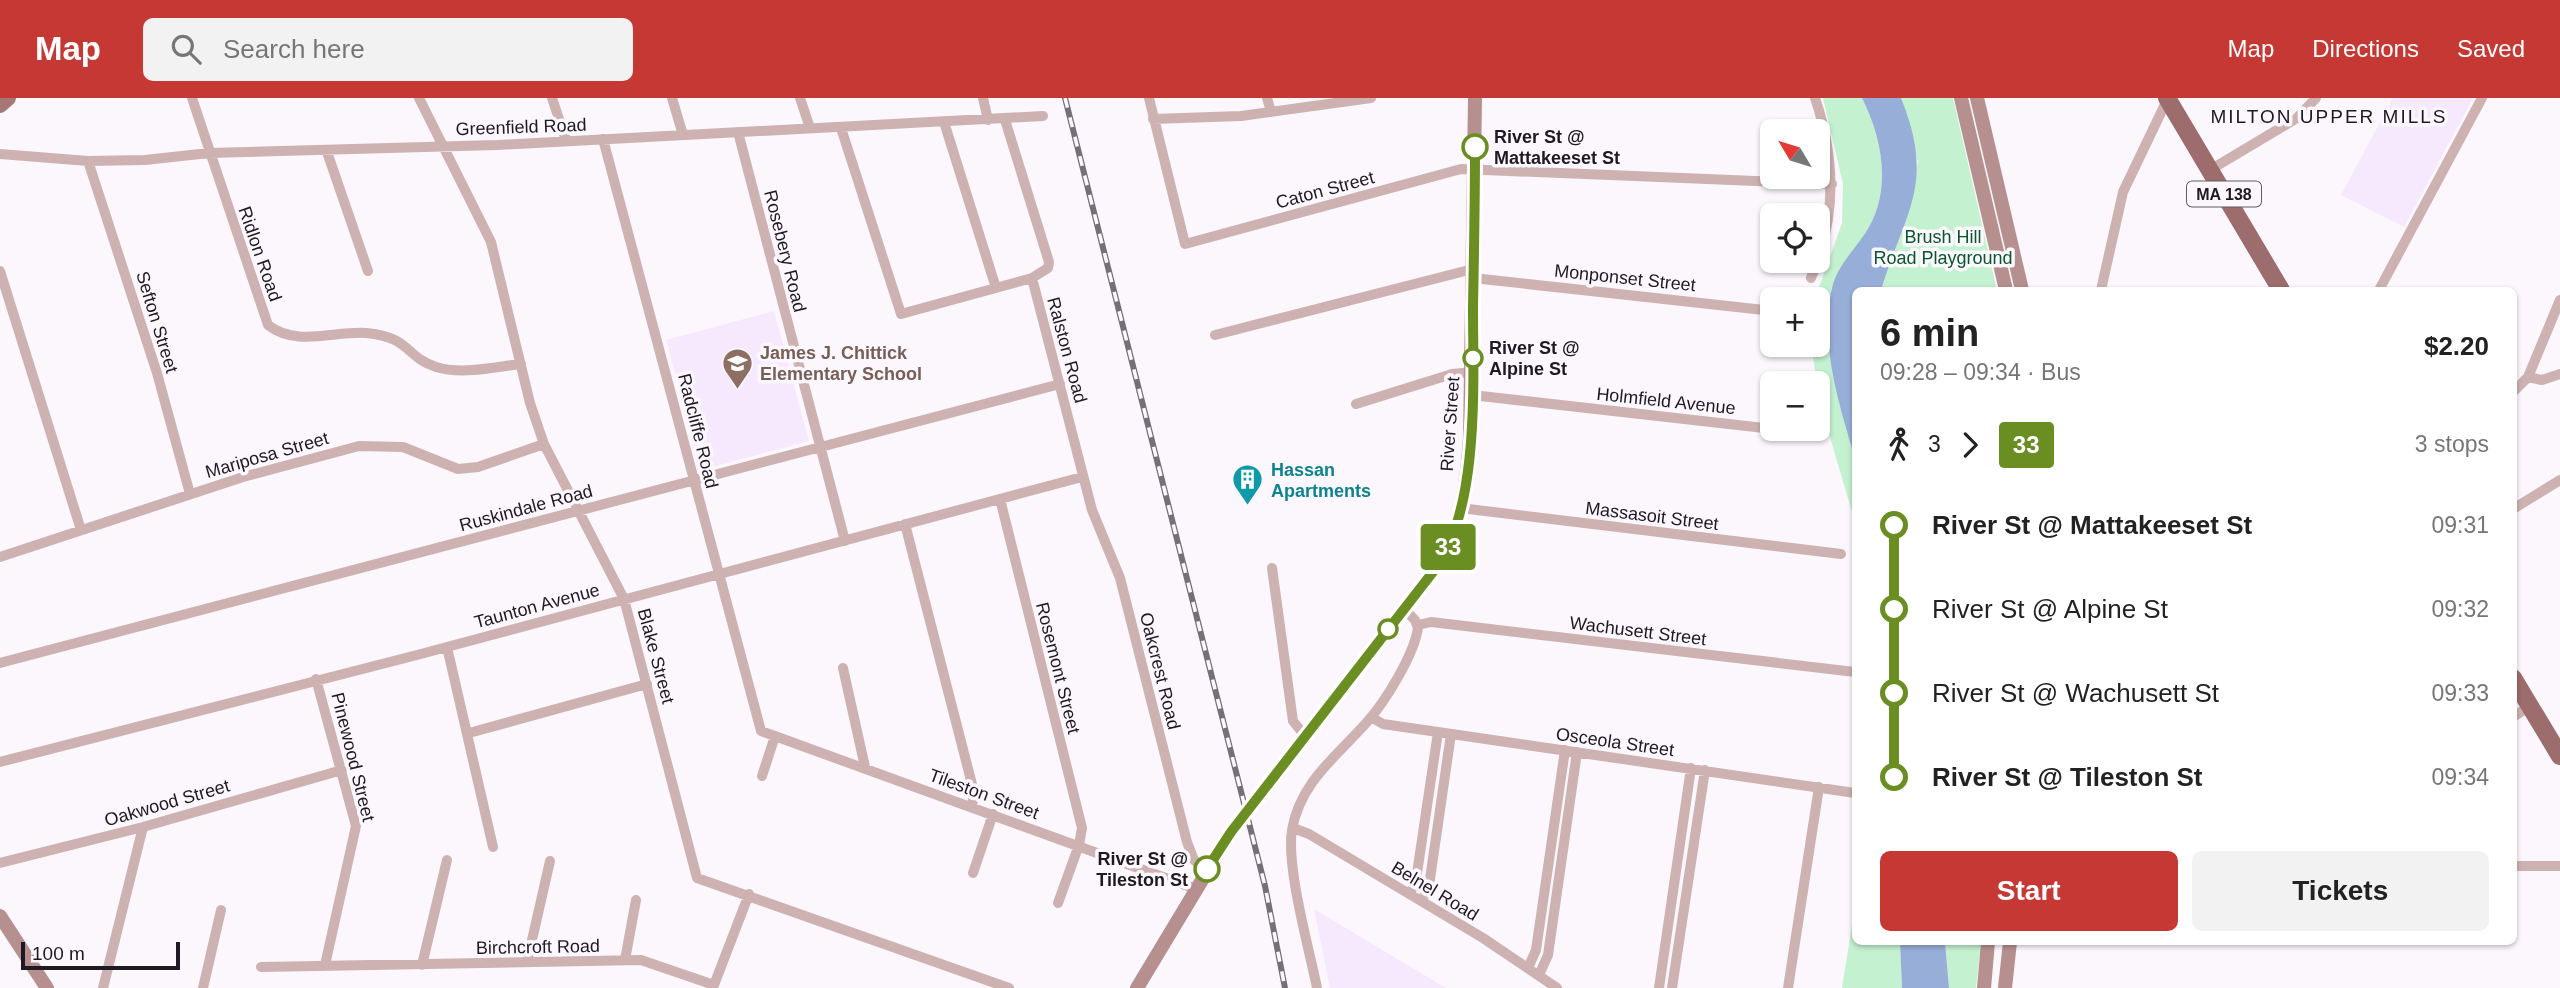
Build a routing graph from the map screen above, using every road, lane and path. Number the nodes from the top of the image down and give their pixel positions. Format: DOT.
graph roads {
  1 [pos="8,98"];
  2 [pos="192,98"];
  3 [pos="419,98"];
  4 [pos="552,98"];
  5 [pos="672,98"];
  6 [pos="800,98"];
  7 [pos="983,98"];
  8 [pos="1149,98"];
  9 [pos="1267,98"];
  10 [pos="1371,98"];
  11 [pos="1475,98"];
  12 [pos="1815,98"];
  13 [pos="2316,98"];
  14 [pos="2482,98"];
  15 [pos="2168,99"];
  16 [pos="1978,102"];
  17 [pos="1963,103"];
  18 [pos="0,105"];
  19 [pos="1271,112"];
  20 [pos="1043,116"];
  21 [pos="1153,118"];
  22 [pos="988,120"];
  23 [pos="1005,120"];
  24 [pos="944,122"];
  25 [pos="810,128"];
  26 [pos="841,128"];
  27 [pos="738,132"];
  28 [pos="683,135"];
  29 [pos="603,139"];
  30 [pos="566,140"];
  31 [pos="442,145"];
  32 [pos="327,152"];
  33 [pos="209,153"];
  34 [pos="0,154"];
  35 [pos="88,161"];
  36 [pos="1475,169"];
  37 [pos="2210,170"];
  38 [pos="1832,184"];
  39 [pos="0,271"];
  40 [pos="368,271"];
  41 [pos="1473,273"];
  42 [pos="1032,278"];
  43 [pos="1811,278"];
  44 [pos="2005,287"];
  45 [pos="2021,287"];
  46 [pos="2102,287"];
  47 [pos="2279,287"];
  48 [pos="2381,287"];
  49 [pos="996,288"];
  50 [pos="2560,300"];
  51 [pos="1760,309"];
  52 [pos="1215,335"];
  53 [pos="521,364"];
  54 [pos="1473,372"];
  55 [pos="2560,374"];
  56 [pos="2528,377"];
  57 [pos="1060,384"];
  58 [pos="2517,388"];
  59 [pos="1472,395"];
  60 [pos="1356,404"];
  61 [pos="1760,428"];
  62 [pos="544,444"];
  63 [pos="820,446"];
  64 [pos="1082,477"];
  65 [pos="694,480"];
  66 [pos="2560,480"];
  67 [pos="190,494"];
  68 [pos="1000,499"];
  69 [pos="2517,507"];
  70 [pos="1460,508"];
  71 [pos="579,510"];
  72 [pos="905,524"];
  73 [pos="81,530"];
  74 [pos="845,541"];
  75 [pos="1842,554"];
  76 [pos="0,557"];
  77 [pos="1272,568"];
  78 [pos="718,573"];
  79 [pos="624,599"];
  80 [pos="1404,609"];
  81 [pos="1418,625"];
  82 [pos="447,647"];
  83 [pos="0,663"];
  84 [pos="843,668"];
  85 [pos="1852,672"];
  86 [pos="316,679"];
  87 [pos="647,684"];
  88 [pos="2517,685"];
  89 [pos="2530,706"];
  90 [pos="2517,714"];
  91 [pos="1371,718"];
  92 [pos="761,731"];
  93 [pos="1438,732"];
  94 [pos="469,733"];
  95 [pos="1451,734"];
  96 [pos="775,736"];
  97 [pos="1305,736"];
  98 [pos="1565,750"];
  99 [pos="1577,752"];
  100 [pos="2560,756"];
  101 [pos="0,762"];
  102 [pos="864,767"];
  103 [pos="1691,768"];
  104 [pos="342,770"];
  105 [pos="1704,771"];
  106 [pos="762,776"];
  107 [pos="1819,787"];
  108 [pos="1852,792"];
  109 [pos="972,806"];
  110 [pos="993,814"];
  111 [pos="144,827"];
  112 [pos="1293,828"];
  113 [pos="1079,845"];
  114 [pos="493,847"];
  115 [pos="447,860"];
  116 [pos="550,861"];
  117 [pos="0,863"];
  118 [pos="2517,866"];
  119 [pos="2560,866"];
  120 [pos="1207,870"];
  121 [pos="973,873"];
  122 [pos="1196,889"];
  123 [pos="749,894"];
  124 [pos="1410,894"];
  125 [pos="636,900"];
  126 [pos="1422,901"];
  127 [pos="1058,903"];
  128 [pos="221,910"];
  129 [pos="0,916"];
  130 [pos="1988,945"];
  131 [pos="2010,945"];
  132 [pos="625,960"];
  133 [pos="527,962"];
  134 [pos="325,965"];
  135 [pos="422,965"];
  136 [pos="261,967"];
  137 [pos="1528,968"];
  138 [pos="1539,975"];
  139 [pos="47,988"];
  140 [pos="103,988"];
  141 [pos="203,988"];
  142 [pos="1009,988"];
  143 [pos="1138,988"];
  144 [pos="1317,988"];
  145 [pos="1557,988"];
  146 [pos="1658,988"];
  147 [pos="1672,988"];
  148 [pos="1788,988"];
  149 [pos="1984,988"];
  150 [pos="2004,988"];
  1 -- 18 [label="main road"];
  2 -- 33 [label="street, Ridlon Road"];
  3 -- 31 [label="street, Blake Street"];
  4 -- 30 [label="street"];
  5 -- 28 [label="street"];
  6 -- 25 [label="street"];
  7 -- 22 [label="street"];
  8 -- 21 [label="street"];
  9 -- 19 [label="street"];
  10 -- 19 [label="street"];
  11 -- 36 [label="main road, River Street"];
  12 -- 38 [label="street"];
  13 -- 37 [label="street"];
  14 -- 48 [label="street"];
  15 -- 37 [label="highway, MA 138"];
  15 -- 46 [label="street"];
  16 -- 17 [label="main road"];
  16 -- 45 [label="main road"];
  17 -- 44 [label="main road"];
  19 -- 21 [label="street"];
  20 -- 23 [label="street, Greenfield Road"];
  21 -- 36 [label="street, Caton Street"];
  22 -- 23 [label="street, Greenfield Road"];
  22 -- 24 [label="street, Greenfield Road"];
  23 -- 42 [label="street, Ralston Road"];
  24 -- 26 [label="street, Greenfield Road"];
  24 -- 49 [label="street"];
  25 -- 26 [label="street, Greenfield Road"];
  25 -- 27 [label="street, Greenfield Road"];
  26 -- 49 [label="street"];
  27 -- 28 [label="street, Greenfield Road"];
  27 -- 63 [label="street, Rosebery Road"];
  28 -- 29 [label="street, Greenfield Road"];
  29 -- 30 [label="street, Greenfield Road"];
  29 -- 65 [label="street, Radcliffe Road"];
  30 -- 31 [label="street, Greenfield Road"];
  31 -- 32 [label="street, Greenfield Road"];
  31 -- 53 [label="street, Blake Street"];
  32 -- 33 [label="street, Greenfield Road"];
  32 -- 40 [label="street"];
  33 -- 35 [label="street, Greenfield Road"];
  33 -- 53 [label="street, Ridlon Road"];
  34 -- 35 [label="street, Greenfield Road"];
  35 -- 67 [label="street, Sefton Street"];
  36 -- 38 [label="street, Caton Street"];
  36 -- 41 [label="main road, River Street"];
  37 -- 47 [label="highway, MA 138"];
  38 -- 43 [label="street"];
  39 -- 73 [label="street"];
  41 -- 51 [label="street, Monponset Street"];
  41 -- 52 [label="street"];
  41 -- 54 [label="main road, River Street"];
  42 -- 49 [label="street"];
  42 -- 57 [label="street, Ralston Road"];
  50 -- 56 [label="street"];
  53 -- 62 [label="street, Blake Street"];
  54 -- 59 [label="main road, River Street"];
  54 -- 60 [label="street"];
  55 -- 56 [label="street"];
  56 -- 58 [label="street"];
  57 -- 63 [label="street, Ruskindale Road"];
  57 -- 64 [label="street, Ralston Road"];
  59 -- 61 [label="street, Holmfield Avenue"];
  59 -- 70 [label="main road, River Street"];
  62 -- 67 [label="street, Mariposa Street"];
  62 -- 71 [label="street, Blake Street"];
  63 -- 65 [label="street, Ruskindale Road"];
  63 -- 74 [label="street, Rosebery Road"];
  64 -- 68 [label="street, Taunton Avenue"];
  64 -- 120 [label="street, Oakcrest Road"];
  65 -- 71 [label="street, Ruskindale Road"];
  65 -- 78 [label="street, Radcliffe Road"];
  66 -- 69 [label="street"];
  67 -- 73 [label="street, Mariposa Street"];
  68 -- 72 [label="street, Taunton Avenue"];
  68 -- 113 [label="street, Rosemont Street"];
  70 -- 75 [label="street, Massasoit Street"];
  70 -- 80 [label="main road, River Street"];
  71 -- 79 [label="street, Blake Street"];
  71 -- 83 [label="street, Ruskindale Road"];
  72 -- 74 [label="street, Taunton Avenue"];
  72 -- 109 [label="street"];
  73 -- 76 [label="street, Mariposa Street"];
  74 -- 78 [label="street, Taunton Avenue"];
  77 -- 97 [label="street"];
  78 -- 79 [label="street, Taunton Avenue"];
  78 -- 92 [label="street, Radcliffe Road"];
  79 -- 82 [label="street, Taunton Avenue"];
  79 -- 87 [label="street, Blake Street"];
  80 -- 81 [label="street"];
  80 -- 97 [label="main road, River Street"];
  81 -- 85 [label="street, Wachusett Street"];
  81 -- 91 [label="street"];
  82 -- 86 [label="street, Taunton Avenue"];
  82 -- 94 [label="street"];
  84 -- 102 [label="street"];
  86 -- 101 [label="street, Taunton Avenue"];
  86 -- 104 [label="street, Pinewood Street"];
  87 -- 94 [label="street"];
  87 -- 123 [label="street, Blake Street"];
  88 -- 89 [label="highway"];
  89 -- 90 [label="street"];
  89 -- 100 [label="highway"];
  91 -- 93 [label="street, Osceola Street"];
  91 -- 112 [label="street"];
  92 -- 96 [label="street, Tileston Street"];
  93 -- 95 [label="street, Osceola Street"];
  93 -- 124 [label="street"];
  94 -- 114 [label="street"];
  95 -- 98 [label="street, Osceola Street"];
  95 -- 126 [label="street"];
  96 -- 102 [label="street, Tileston Street"];
  96 -- 106 [label="street"];
  97 -- 120 [label="main road, River Street"];
  98 -- 99 [label="street, Osceola Street"];
  98 -- 137 [label="street"];
  99 -- 103 [label="street, Osceola Street"];
  99 -- 138 [label="street"];
  102 -- 109 [label="street, Tileston Street"];
  103 -- 105 [label="street, Osceola Street"];
  103 -- 146 [label="street"];
  104 -- 111 [label="street, Oakwood Street"];
  104 -- 134 [label="street, Pinewood Street"];
  105 -- 107 [label="street, Osceola Street"];
  105 -- 147 [label="street"];
  107 -- 108 [label="street, Osceola Street"];
  107 -- 148 [label="street"];
  109 -- 110 [label="street, Tileston Street"];
  110 -- 113 [label="street, Tileston Street"];
  110 -- 121 [label="street"];
  111 -- 117 [label="street, Oakwood Street"];
  111 -- 140 [label="street"];
  112 -- 124 [label="street, Belnel Road"];
  112 -- 144 [label="street"];
  113 -- 122 [label="street, Tileston Street"];
  113 -- 127 [label="street"];
  115 -- 135 [label="street"];
  116 -- 133 [label="street"];
  118 -- 119 [label="street"];
  120 -- 122 [label="main road, River Street"];
  122 -- 143 [label="main road, River Street"];
  123 -- 132 [label="street, Birchcroft Road"];
  123 -- 142 [label="street, Blake Street"];
  124 -- 126 [label="street, Belnel Road"];
  125 -- 132 [label="street"];
  126 -- 137 [label="street, Belnel Road"];
  128 -- 141 [label="street"];
  129 -- 139 [label="main road"];
  130 -- 149 [label="main road"];
  131 -- 150 [label="main road"];
  132 -- 133 [label="street, Birchcroft Road"];
  133 -- 135 [label="street, Birchcroft Road"];
  134 -- 135 [label="street, Birchcroft Road"];
  134 -- 136 [label="street, Birchcroft Road"];
  137 -- 138 [label="street, Belnel Road"];
  138 -- 145 [label="street, Belnel Road"];
}
